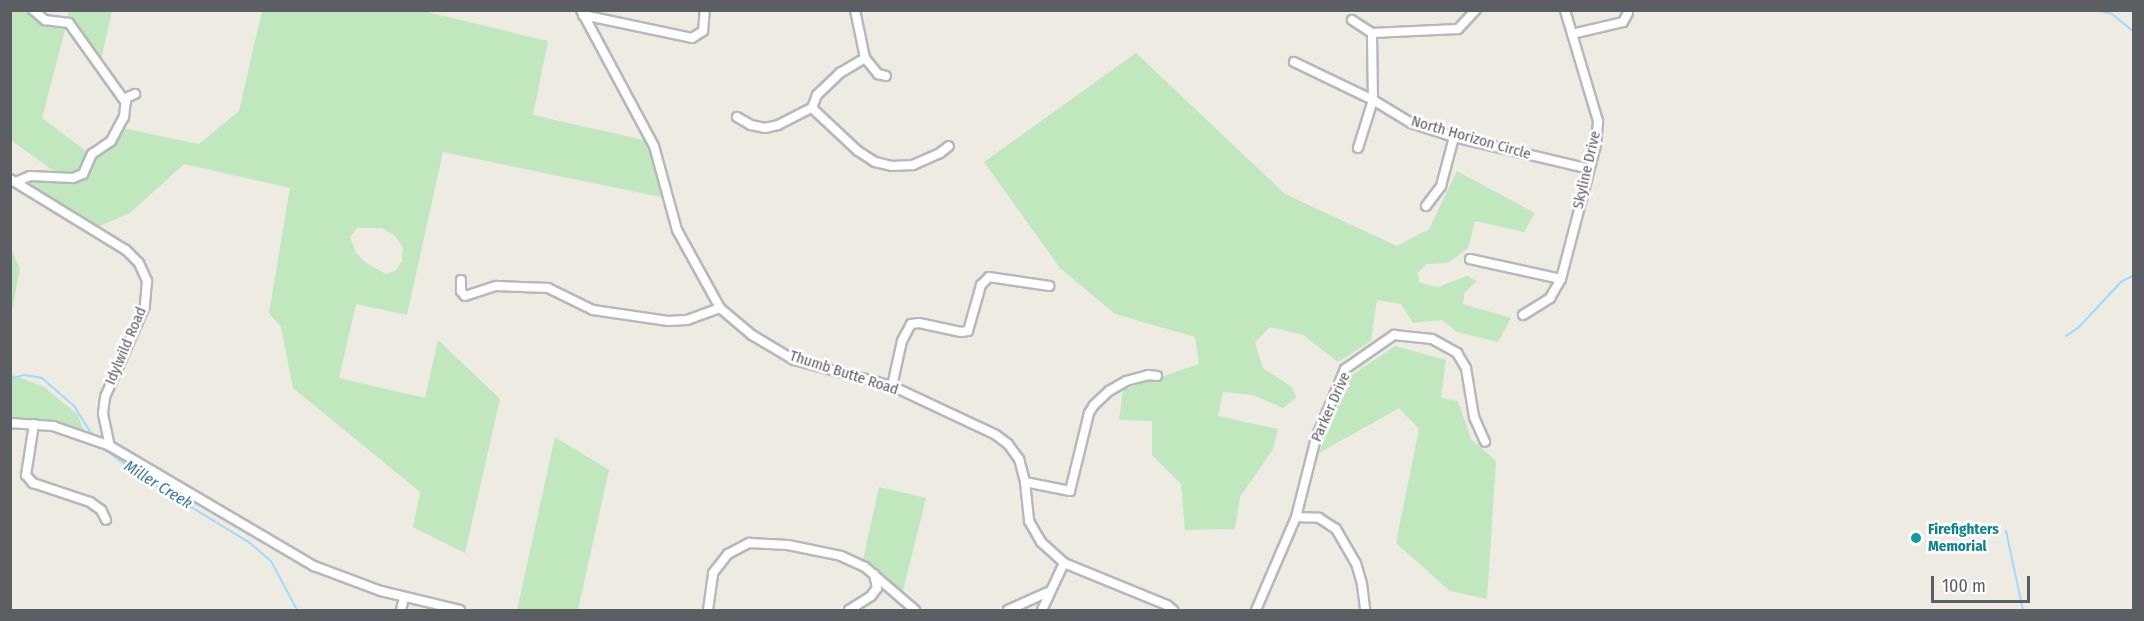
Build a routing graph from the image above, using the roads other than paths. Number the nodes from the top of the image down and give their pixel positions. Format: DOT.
graph roads {
  1 [pos="33,10"];
  2 [pos="705,10"];
  3 [pos="855,10"];
  4 [pos="1476,10"];
  5 [pos="1565,10"];
  6 [pos="582,13"];
  7 [pos="1628,13"];
  8 [pos="1352,20"];
  9 [pos="1372,33"];
  10 [pos="1572,34"];
  11 [pos="865,58"];
  12 [pos="1294,62"];
  13 [pos="886,76"];
  14 [pos="135,94"];
  15 [pos="1373,100"];
  16 [pos="126,103"];
  17 [pos="812,108"];
  18 [pos="737,117"];
  19 [pos="1454,137"];
  20 [pos="949,146"];
  21 [pos="1358,148"];
  22 [pos="1589,170"];
  23 [pos="13,181"];
  24 [pos="1426,206"];
  25 [pos="1470,259"];
  26 [pos="1561,279"];
  27 [pos="461,280"];
  28 [pos="1049,286"];
  29 [pos="720,308"];
  30 [pos="1523,315"];
  31 [pos="1157,376"];
  32 [pos="892,386"];
  33 [pos="10,423"];
  34 [pos="34,424"];
  35 [pos="1485,442"];
  36 [pos="111,446"];
  37 [pos="1025,482"];
  38 [pos="1296,517"];
  39 [pos="106,520"];
  40 [pos="1064,563"];
  41 [pos="874,574"];
  42 [pos="1052,590"];
  43 [pos="404,598"];
  44 [pos="400,610"];
  45 [pos="460,610"];
  46 [pos="708,610"];
  47 [pos="849,610"];
  48 [pos="915,610"];
  49 [pos="1008,610"];
  50 [pos="1042,610"];
  51 [pos="1173,610"];
  52 [pos="1256,610"];
  53 [pos="1365,610"];
  1 -- 16 [label="street"];
  2 -- 6 [label="street"];
  3 -- 11 [label="street"];
  4 -- 9 [label="street"];
  5 -- 10 [label="street, Skyline Drive"];
  6 -- 29 [label="street, Thumb Butte Road"];
  7 -- 10 [label="street"];
  8 -- 9 [label="street"];
  9 -- 15 [label="street"];
  10 -- 22 [label="street, Skyline Drive"];
  11 -- 13 [label="street"];
  11 -- 17 [label="street"];
  12 -- 15 [label="street, North Horizon Circle"];
  14 -- 16 [label="street"];
  15 -- 19 [label="street, North Horizon Circle"];
  15 -- 21 [label="street"];
  16 -- 23 [label="street"];
  17 -- 18 [label="street"];
  17 -- 20 [label="street"];
  19 -- 22 [label="street, North Horizon Circle"];
  19 -- 24 [label="street"];
  22 -- 26 [label="street, Skyline Drive"];
  23 -- 36 [label="street, Idylwild Road"];
  25 -- 26 [label="street"];
  26 -- 30 [label="street, Skyline Drive"];
  27 -- 29 [label="street"];
  28 -- 32 [label="street"];
  29 -- 32 [label="street, Thumb Butte Road"];
  31 -- 37 [label="street"];
  32 -- 37 [label="street, Thumb Butte Road"];
  33 -- 34 [label="street"];
  34 -- 36 [label="street"];
  34 -- 39 [label="street"];
  35 -- 38 [label="street, Parker Drive"];
  36 -- 43 [label="street"];
  37 -- 40 [label="street, Thumb Butte Road"];
  38 -- 52 [label="street, Parker Drive"];
  38 -- 53 [label="street"];
  40 -- 42 [label="street"];
  40 -- 51 [label="street, Thumb Butte Road"];
  41 -- 46 [label="street"];
  41 -- 47 [label="street"];
  41 -- 48 [label="street"];
  42 -- 49 [label="street"];
  42 -- 50 [label="street"];
  43 -- 44 [label="street"];
  43 -- 45 [label="street"];
}
